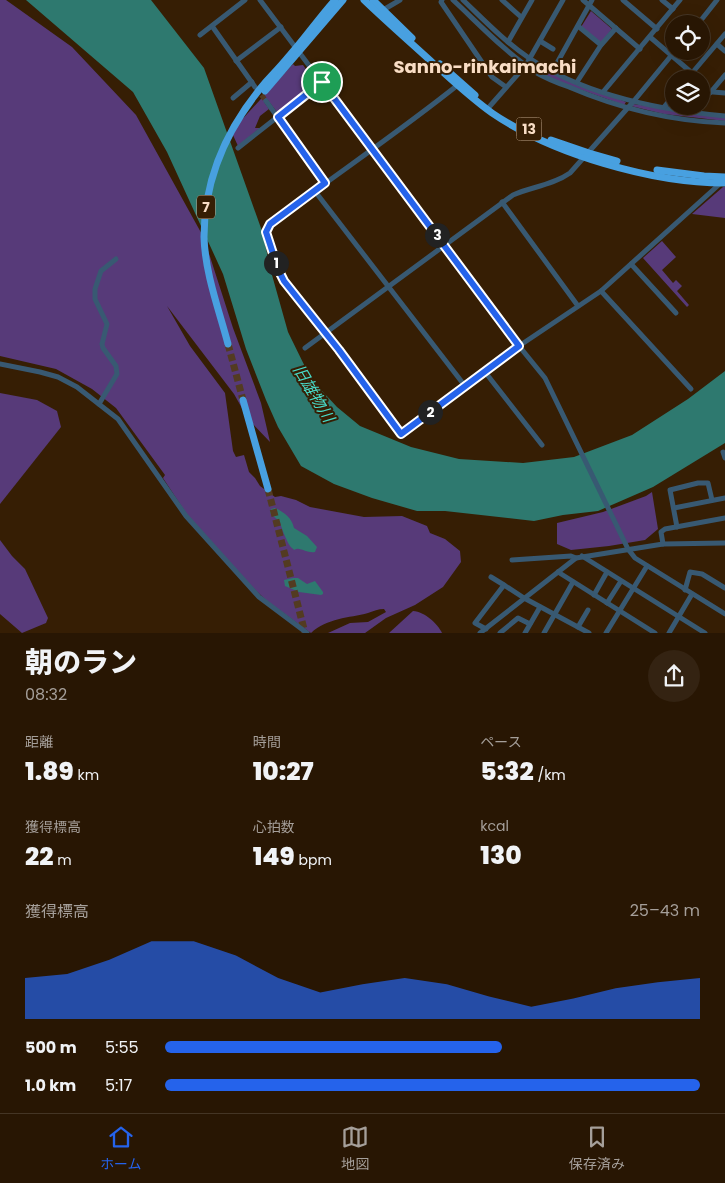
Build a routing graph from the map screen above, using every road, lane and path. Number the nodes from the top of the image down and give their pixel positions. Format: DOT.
graph roads {
  1 [pos="245,0"];
  2 [pos="260,0"];
  3 [pos="335,0"];
  4 [pos="343,0"];
  5 [pos="364,0"];
  6 [pos="373,0"];
  7 [pos="400,0"];
  8 [pos="442,0"];
  9 [pos="453,0"];
  10 [pos="463,0"];
  11 [pos="502,0"];
  12 [pos="532,0"];
  13 [pos="563,0"];
  14 [pos="583,0"];
  15 [pos="592,0"];
  16 [pos="624,0"];
  17 [pos="662,0"];
  18 [pos="680,0"];
  19 [pos="717,0"];
  20 [pos="589,6"];
  21 [pos="673,9"];
  22 [pos="383,10"];
  23 [pos="705,15"];
  24 [pos="521,18"];
  25 [pos="212,26"];
  26 [pos="578,26"];
  27 [pos="281,27"];
  28 [pos="616,28"];
  29 [pos="657,29"];
  30 [pos="725,34"];
  31 [pos="200,35"];
  32 [pos="650,37"];
  33 [pos="540,41"];
  34 [pos="508,42"];
  35 [pos="717,44"];
  36 [pos="601,45"];
  37 [pos="665,48"];
  38 [pos="552,49"];
  39 [pos="640,49"];
  40 [pos="298,50"];
  41 [pos="725,51"];
  42 [pos="529,58"];
  43 [pos="668,60"];
  44 [pos="679,60"];
  45 [pos="236,61"];
  46 [pos="526,65"];
  47 [pos="689,70"];
  48 [pos="695,70"];
  49 [pos="552,72"];
  50 [pos="725,75"];
  51 [pos="322,82"];
  52 [pos="576,82"];
  53 [pos="459,84"];
  54 [pos="506,87"];
  55 [pos="604,92"];
  56 [pos="710,92"];
  57 [pos="725,94"];
  58 [pos="232,98"];
  59 [pos="266,101"];
  60 [pos="633,102"];
  61 [pos="490,106"];
  62 [pos="664,107"];
  63 [pos="628,108"];
  64 [pos="725,116"];
  65 [pos="278,117"];
  66 [pos="725,123"];
  67 [pos="238,148"];
  68 [pos="373,150"];
  69 [pos="587,155"];
  70 [pos="724,180"];
  71 [pos="325,183"];
  72 [pos="314,190"];
  73 [pos="502,202"];
  74 [pos="444,245"];
  75 [pos="116,259"];
  76 [pos="631,264"];
  77 [pos="387,287"];
  78 [pos="601,291"];
  79 [pos="578,306"];
  80 [pos="676,313"];
  81 [pos="326,334"];
  82 [pos="228,344"];
  83 [pos="519,346"];
  84 [pos="305,348"];
  85 [pos="0,364"];
  86 [pos="485,372"];
  87 [pos="465,386"];
  88 [pos="691,389"];
  89 [pos="243,400"];
  90 [pos="99,404"];
  91 [pos="542,445"];
  92 [pos="723,452"];
  93 [pos="725,458"];
  94 [pos="268,489"];
  95 [pos="725,498"];
  96 [pos="712,500"];
  97 [pos="674,508"];
  98 [pos="725,518"];
  99 [pos="677,527"];
  100 [pos="725,543"];
  101 [pos="663,544"];
  102 [pos="628,549"];
  103 [pos="582,556"];
  104 [pos="576,558"];
  105 [pos="512,560"];
  106 [pos="647,566"];
  107 [pos="558,572"];
  108 [pos="607,572"];
  109 [pos="491,577"];
  110 [pos="621,581"];
  111 [pos="573,582"];
  112 [pos="504,585"];
  113 [pos="633,588"];
  114 [pos="725,588"];
  115 [pos="685,590"];
  116 [pos="692,594"];
  117 [pos="594,595"];
  118 [pos="524,598"];
  119 [pos="607,603"];
  120 [pos="540,607"];
  121 [pos="588,610"];
  122 [pos="620,611"];
  123 [pos="725,614"];
  124 [pos="554,615"];
  125 [pos="679,616"];
  126 [pos="530,624"];
  127 [pos="578,627"];
  128 [pos="486,629"];
  129 [pos="307,633"];
  130 [pos="480,633"];
  131 [pos="500,633"];
  132 [pos="525,633"];
  133 [pos="544,633"];
  134 [pos="589,633"];
  135 [pos="606,633"];
  136 [pos="655,633"];
  137 [pos="669,633"];
  138 [pos="705,633"];
  1 -- 25 [label="street"];
  2 -- 27 [label="street"];
  3 -- 40 [label="highway, 7"];
  4 -- 40 [label="highway, 7"];
  5 -- 53 [label="highway, 13"];
  6 -- 22 [label="highway, 13"];
  7 -- 22 [label="street"];
  8 -- 54 [label="street"];
  9 -- 46 [label="street"];
  10 -- 34 [label="street"];
  11 -- 24 [label="street"];
  12 -- 24 [label="street"];
  13 -- 33 [label="street"];
  14 -- 20 [label="street"];
  15 -- 20 [label="street"];
  16 -- 29 [label="street"];
  17 -- 21 [label="street"];
  18 -- 21 [label="street"];
  19 -- 23 [label="street"];
  20 -- 26 [label="street"];
  20 -- 28 [label="street"];
  21 -- 29 [label="street"];
  22 -- 53 [label="highway, 13"];
  24 -- 34 [label="street"];
  25 -- 31 [label="street"];
  25 -- 45 [label="street"];
  26 -- 36 [label="street"];
  26 -- 49 [label="street"];
  27 -- 40 [label="street"];
  27 -- 45 [label="street"];
  28 -- 36 [label="street"];
  28 -- 39 [label="street"];
  29 -- 32 [label="street"];
  30 -- 35 [label="street"];
  32 -- 37 [label="street"];
  32 -- 39 [label="street"];
  33 -- 38 [label="street"];
  33 -- 42 [label="street"];
  34 -- 42 [label="street"];
  35 -- 41 [label="street"];
  35 -- 48 [label="street"];
  36 -- 52 [label="street"];
  39 -- 55 [label="street"];
  40 -- 51 [label="street"];
  40 -- 82 [label="highway, 7"];
  42 -- 46 [label="street"];
  42 -- 49 [label="street"];
  43 -- 60 [label="street"];
  44 -- 47 [label="street"];
  45 -- 58 [label="street"];
  46 -- 54 [label="street"];
  46 -- 63 [label="street"];
  49 -- 52 [label="street"];
  50 -- 56 [label="street"];
  51 -- 65 [label="street"];
  51 -- 68 [label="street"];
  52 -- 55 [label="street"];
  53 -- 61 [label="highway, 13"];
  53 -- 68 [label="street"];
  53 -- 69 [label="highway, 13"];
  54 -- 61 [label="street"];
  55 -- 60 [label="street"];
  56 -- 57 [label="street"];
  59 -- 65 [label="street"];
  60 -- 62 [label="street"];
  60 -- 63 [label="street"];
  61 -- 69 [label="highway, 13"];
  62 -- 64 [label="street"];
  63 -- 66 [label="street"];
  63 -- 69 [label="street"];
  65 -- 67 [label="street"];
  65 -- 71 [label="street"];
  68 -- 71 [label="street"];
  68 -- 74 [label="street"];
  69 -- 70 [label="highway, 13"];
  69 -- 73 [label="street"];
  70 -- 76 [label="street"];
  71 -- 72 [label="street"];
  72 -- 77 [label="street"];
  72 -- 81 [label="street"];
  73 -- 74 [label="street"];
  73 -- 79 [label="street"];
  74 -- 77 [label="street"];
  74 -- 83 [label="street"];
  75 -- 90 [label="street"];
  76 -- 78 [label="street"];
  76 -- 80 [label="street"];
  77 -- 81 [label="street"];
  77 -- 87 [label="street"];
  78 -- 79 [label="street"];
  78 -- 88 [label="street"];
  79 -- 83 [label="street"];
  81 -- 84 [label="street"];
  81 -- 87 [label="street"];
  83 -- 86 [label="street"];
  83 -- 102 [label="street"];
  85 -- 90 [label="street"];
  86 -- 87 [label="street"];
  86 -- 91 [label="street"];
  89 -- 94 [label="highway"];
  90 -- 129 [label="street"];
  92 -- 93 [label="street"];
  95 -- 96 [label="street"];
  96 -- 97 [label="street"];
  96 -- 97 [label="street"];
  97 -- 99 [label="street"];
  98 -- 99 [label="street"];
  99 -- 101 [label="street"];
  100 -- 101 [label="street"];
  101 -- 102 [label="street"];
  102 -- 103 [label="street"];
  102 -- 106 [label="street"];
  103 -- 104 [label="street"];
  103 -- 108 [label="street"];
  104 -- 105 [label="street"];
  104 -- 107 [label="street"];
  106 -- 113 [label="street"];
  106 -- 115 [label="street"];
  107 -- 111 [label="street"];
  107 -- 118 [label="street"];
  108 -- 110 [label="street"];
  108 -- 117 [label="street"];
  109 -- 112 [label="street"];
  110 -- 113 [label="street"];
  110 -- 119 [label="street"];
  111 -- 117 [label="street"];
  111 -- 124 [label="street"];
  112 -- 118 [label="street"];
  112 -- 128 [label="street"];
  113 -- 122 [label="street"];
  113 -- 125 [label="street"];
  114 -- 115 [label="street"];
  115 -- 116 [label="street"];
  116 -- 123 [label="street"];
  116 -- 125 [label="street"];
  117 -- 119 [label="street"];
  118 -- 120 [label="street"];
  118 -- 128 [label="street"];
  119 -- 122 [label="street"];
  120 -- 124 [label="street"];
  120 -- 126 [label="street"];
  121 -- 127 [label="street"];
  122 -- 135 [label="street"];
  122 -- 136 [label="street"];
  124 -- 127 [label="street"];
  124 -- 133 [label="street"];
  125 -- 137 [label="street"];
  125 -- 138 [label="street"];
  126 -- 131 [label="street"];
  126 -- 132 [label="street"];
  127 -- 134 [label="street"];
  128 -- 130 [label="street"];
}
